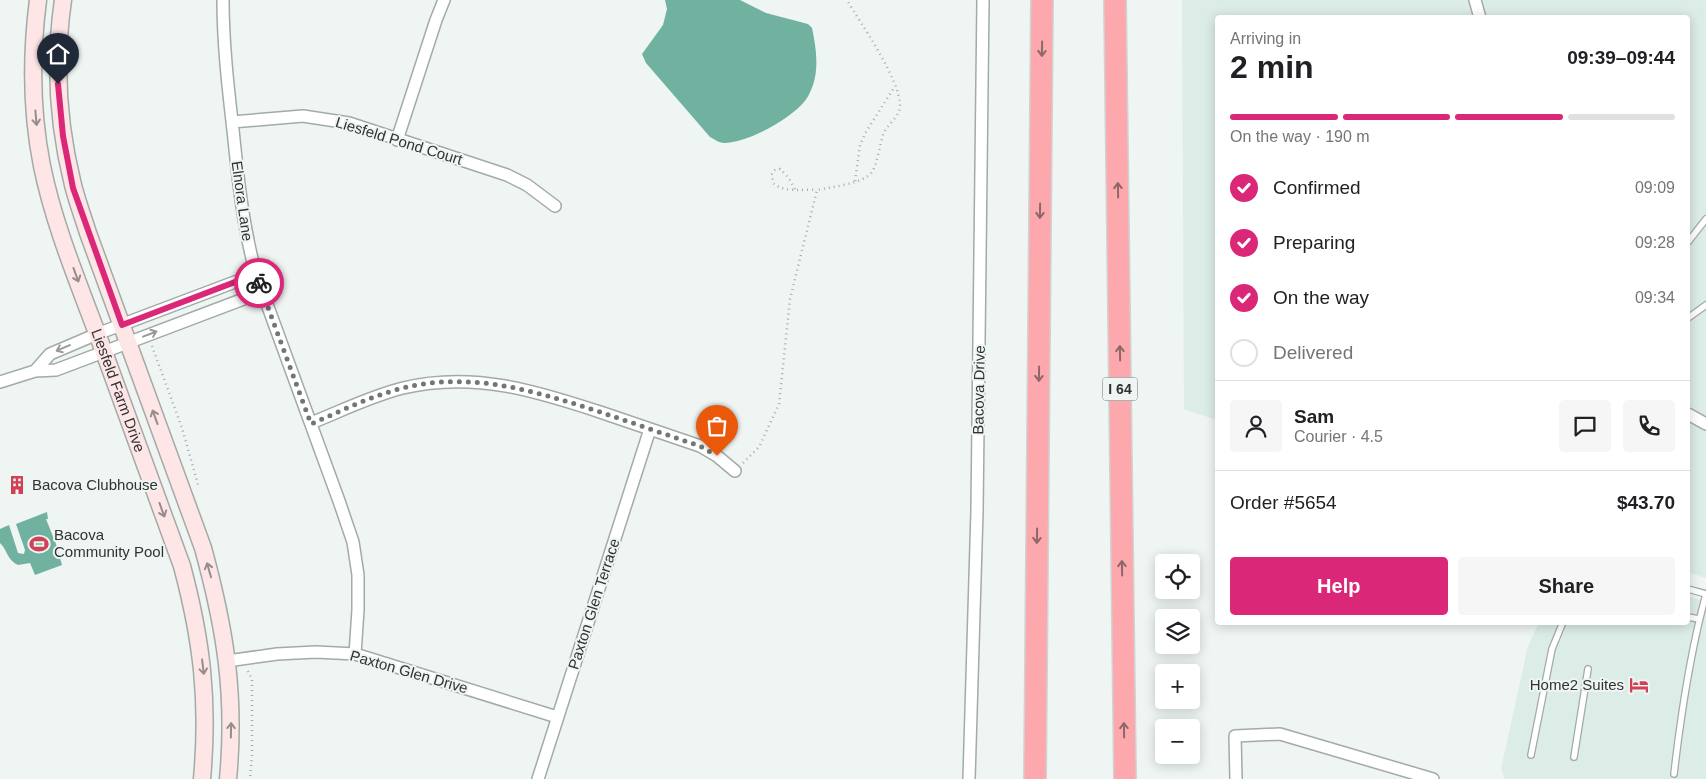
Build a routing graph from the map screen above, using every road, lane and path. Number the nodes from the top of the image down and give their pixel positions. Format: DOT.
graph roads {
  1 [pos="38,0"];
  2 [pos="63,0"];
  3 [pos="223,0"];
  4 [pos="444,0"];
  5 [pos="846,0"];
  6 [pos="982,0"];
  7 [pos="1042,0"];
  8 [pos="1116,0"];
  9 [pos="1475,0"];
  10 [pos="1479,15"];
  11 [pos="895,86"];
  12 [pos="232,122"];
  13 [pos="398,140"];
  14 [pos="855,181"];
  15 [pos="795,189"];
  16 [pos="817,190"];
  17 [pos="555,206"];
  18 [pos="1706,219"];
  19 [pos="1690,239"];
  20 [pos="256,274"];
  21 [pos="262,292"];
  22 [pos="1706,305"];
  23 [pos="1690,317"];
  24 [pos="122,325"];
  25 [pos="97,334"];
  26 [pos="128,343"];
  27 [pos="104,351"];
  28 [pos="35,371"];
  29 [pos="0,382"];
  30 [pos="1690,415"];
  31 [pos="311,424"];
  32 [pos="1706,424"];
  33 [pos="650,429"];
  34 [pos="735,471"];
  35 [pos="1690,590"];
  36 [pos="1706,594"];
  37 [pos="1690,617"];
  38 [pos="1699,619"];
  39 [pos="1562,625"];
  40 [pos="355,654"];
  41 [pos="227,661"];
  42 [pos="1588,669"];
  43 [pos="558,718"];
  44 [pos="1531,754"];
  45 [pos="1574,757"];
  46 [pos="1674,774"];
  47 [pos="202,779"];
  48 [pos="228,779"];
  49 [pos="538,779"];
  50 [pos="969,779"];
  51 [pos="1035,779"];
  52 [pos="1125,779"];
  53 [pos="1236,779"];
  54 [pos="1433,779"];
  1 -- 25 [label="street, Liesfeld Farm Drive, one-way"];
  2 -- 24 [label="street, Liesfeld Farm Drive"];
  3 -- 12 [label="street, Elnora Lane"];
  4 -- 13 [label="street"];
  5 -- 11 [label="path"];
  6 -- 50 [label="street, Bacova Drive"];
  7 -- 51 [label="highway, one-way"];
  52 -- 8 [label="highway, I 64, one-way"];
  9 -- 10 [label="street"];
  11 -- 14 [label="path"];
  11 -- 14 [label="path"];
  12 -- 13 [label="street, Liesfeld Pond Court"];
  12 -- 20 [label="street, Elnora Lane"];
  13 -- 17 [label="street, Liesfeld Pond Court"];
  14 -- 16 [label="path"];
  15 -- 15 [label="path"];
  15 -- 16 [label="path"];
  16 -- 34 [label="path"];
  18 -- 19 [label="lane"];
  20 -- 21 [label="street, Elnora Lane"];
  20 -- 24 [label="street"];
  26 -- 21 [label="street, one-way"];
  21 -- 31 [label="street, Elnora Lane"];
  22 -- 23 [label="lane"];
  24 -- 25 [label="street"];
  24 -- 26 [label="street, Liesfeld Farm Drive"];
  25 -- 27 [label="street, Liesfeld Farm Drive"];
  25 -- 28 [label="street, one-way"];
  26 -- 27 [label="street"];
  41 -- 26 [label="street, Liesfeld Farm Drive, one-way"];
  27 -- 28 [label="street"];
  27 -- 47 [label="street, Liesfeld Farm Drive, one-way"];
  28 -- 29 [label="street"];
  30 -- 32 [label="street"];
  31 -- 33 [label="street"];
  31 -- 40 [label="street, Elnora Lane"];
  33 -- 34 [label="street"];
  33 -- 43 [label="street, Paxton Glen Terrace"];
  35 -- 36 [label="lane"];
  36 -- 38 [label="lane"];
  37 -- 38 [label="lane"];
  38 -- 46 [label="lane"];
  39 -- 44 [label="lane"];
  40 -- 41 [label="street, Paxton Glen Drive"];
  40 -- 43 [label="street, Paxton Glen Drive"];
  48 -- 41 [label="street, Liesfeld Farm Drive, one-way"];
  42 -- 45 [label="lane"];
  43 -- 49 [label="street, Paxton Glen Terrace"];
  53 -- 54 [label="street"];
}
